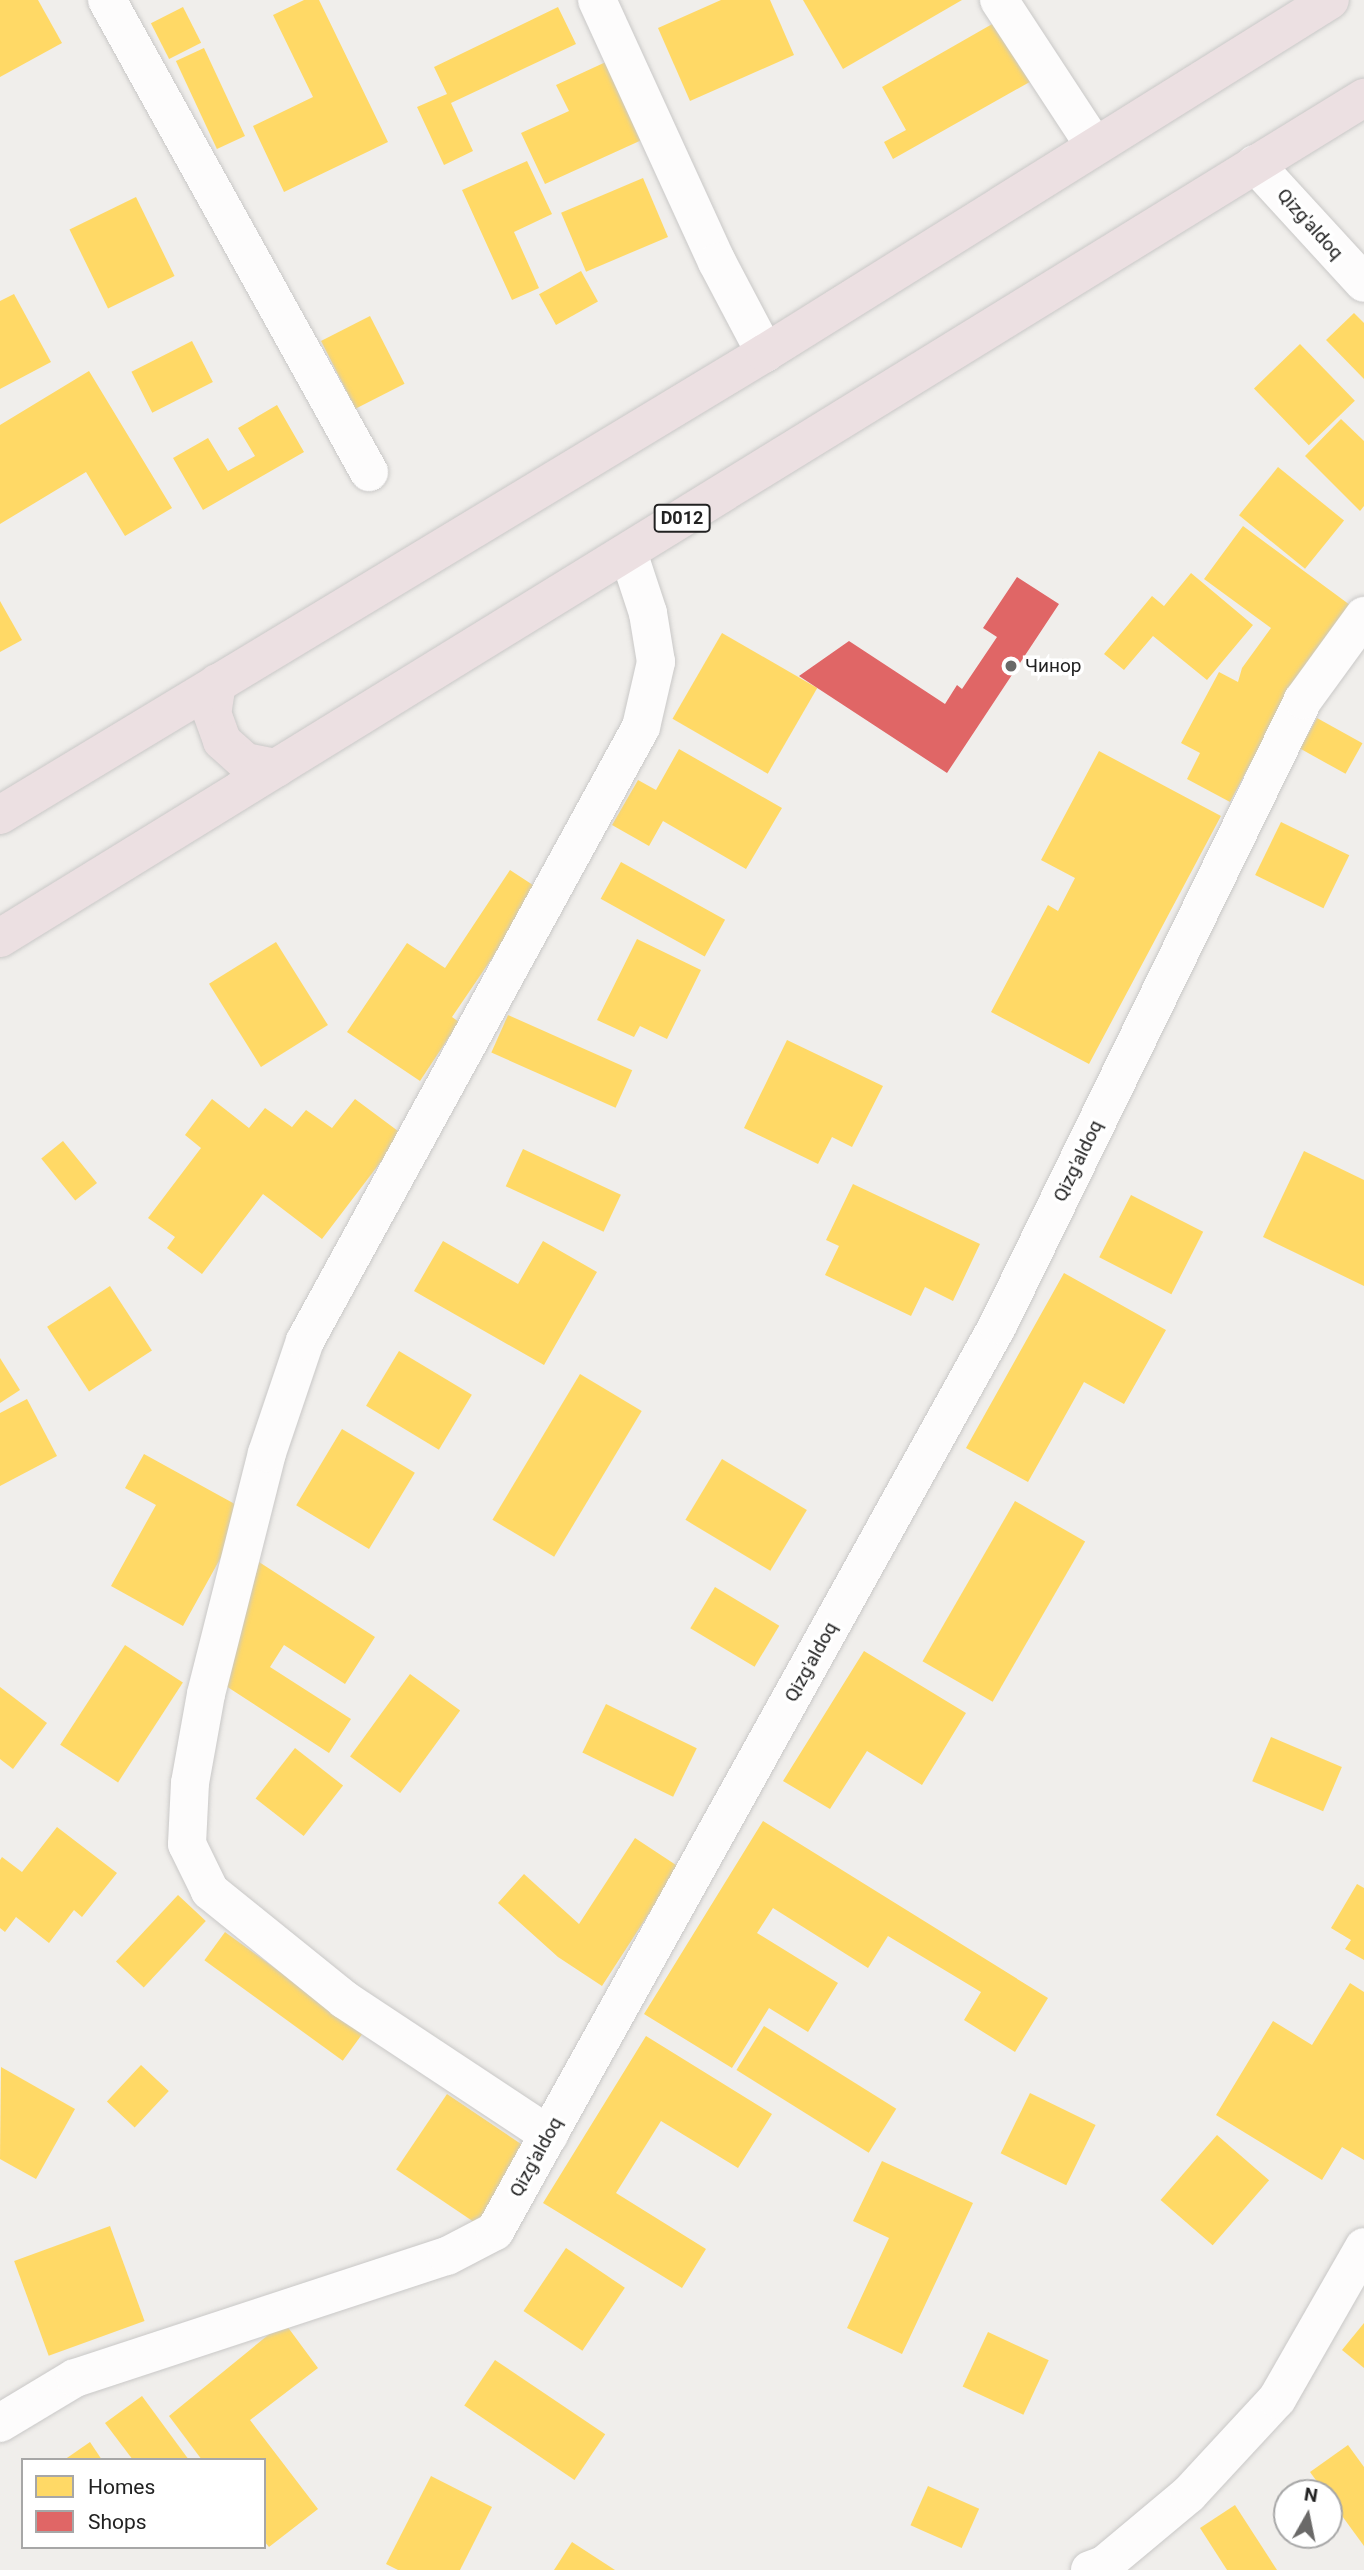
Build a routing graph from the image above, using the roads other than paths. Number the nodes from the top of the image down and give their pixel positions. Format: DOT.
graph roads {
  1 [pos="107,0"];
  2 [pos="597,0"];
  3 [pos="999,0"];
  4 [pos="1330,0"];
  5 [pos="1364,98"];
  6 [pos="1094,145"];
  7 [pos="1255,164"];
  8 [pos="1364,283"];
  9 [pos="765,353"];
  10 [pos="369,472"];
  11 [pos="628,552"];
  12 [pos="1364,615"];
  13 [pos="217,683"];
  14 [pos="276,768"];
  15 [pos="0,815"];
  16 [pos="0,938"];
  17 [pos="549,2135"];
  18 [pos="1364,2247"];
  19 [pos="0,2423"];
  20 [pos="1090,2570"];
  1 -- 10 [label="street"];
  2 -- 9 [label="street"];
  3 -- 6 [label="street"];
  4 -- 6 [label="highway"];
  5 -- 7 [label="highway, D012"];
  6 -- 9 [label="highway"];
  7 -- 8 [label="street, Qizg'aldoq"];
  7 -- 11 [label="highway, D012"];
  9 -- 13 [label="highway"];
  11 -- 14 [label="highway, D012"];
  11 -- 17 [label="street"];
  12 -- 17 [label="street, Qizg'aldoq"];
  13 -- 14 [label="highway"];
  13 -- 15 [label="highway"];
  14 -- 16 [label="highway, D012"];
  17 -- 19 [label="street, Qizg'aldoq"];
  18 -- 20 [label="street"];
}
